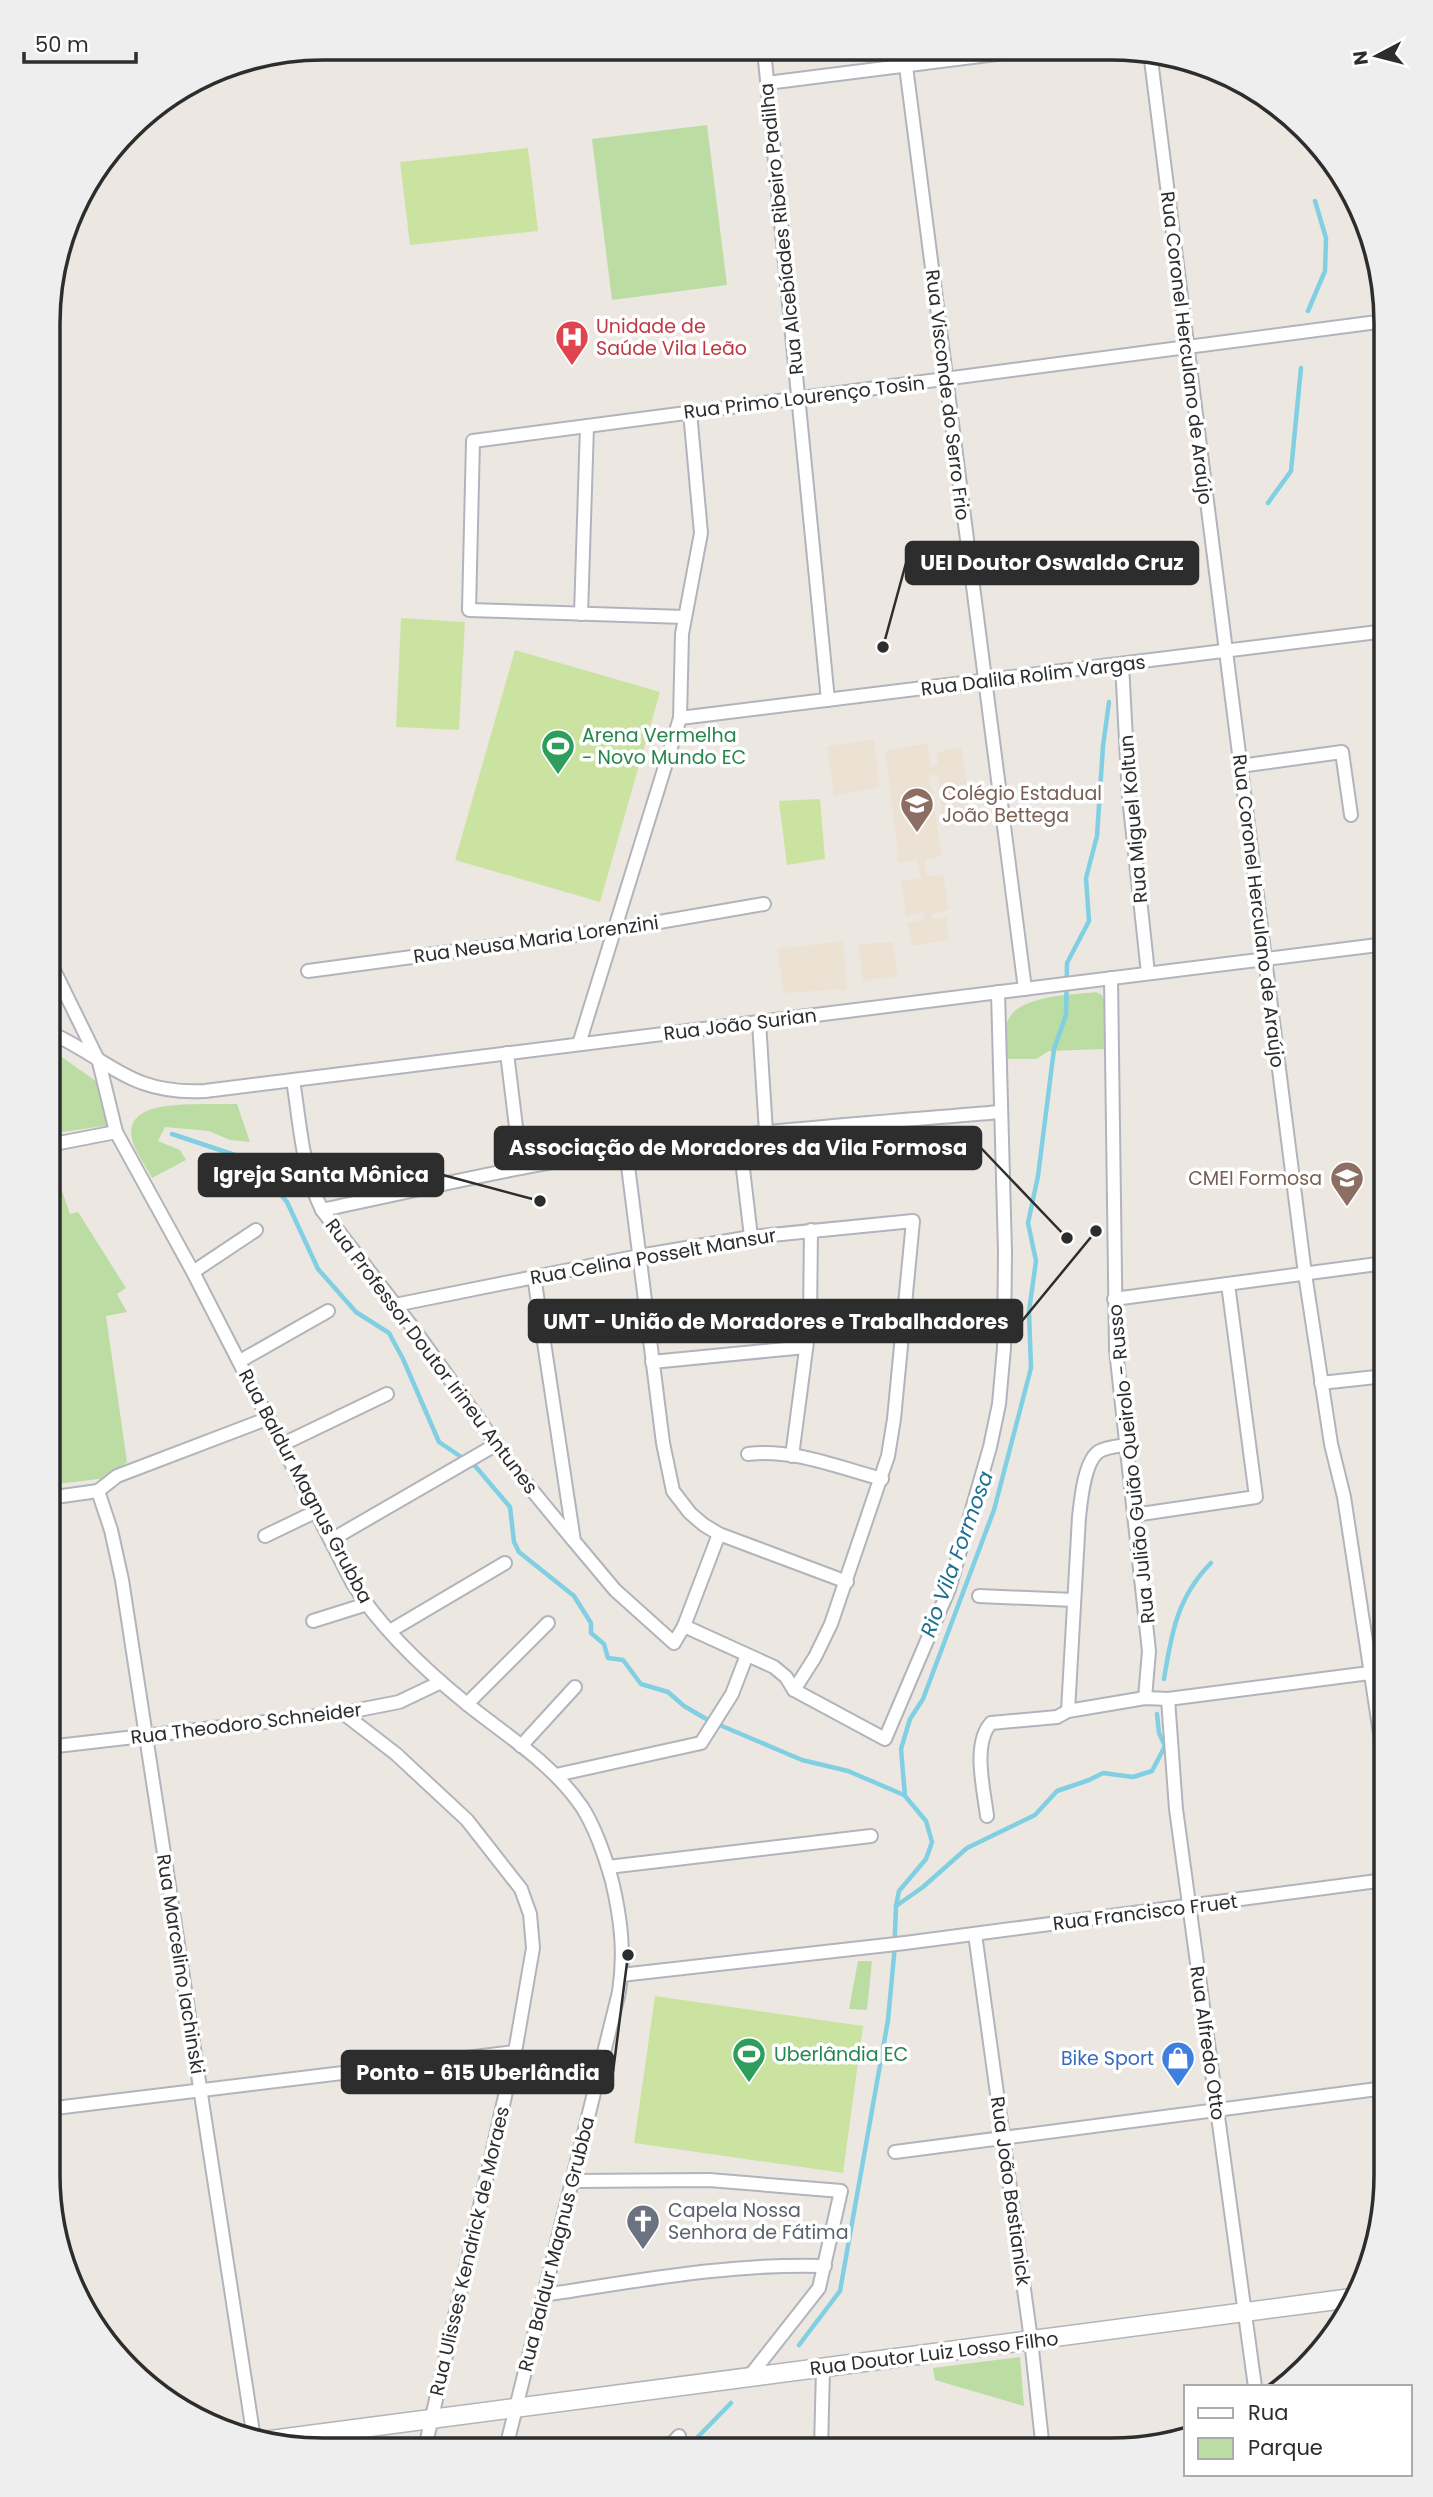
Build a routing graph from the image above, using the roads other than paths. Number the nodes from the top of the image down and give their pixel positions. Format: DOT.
graph roads {
  1 [pos="765,60"];
  2 [pos="905,60"];
  3 [pos="944,60"];
  4 [pos="1151,63"];
  5 [pos="906,65"];
  6 [pos="767,83"];
  7 [pos="1374,322"];
  8 [pos="1187,347"];
  9 [pos="946,379"];
  10 [pos="798,398"];
  11 [pos="690,412"];
  12 [pos="587,426"];
  13 [pos="581,614"];
  14 [pos="685,617"];
  15 [pos="1374,632"];
  16 [pos="1226,651"];
  17 [pos="1122,664"];
  18 [pos="985,681"];
  19 [pos="828,700"];
  20 [pos="680,718"];
  21 [pos="1240,766"];
  22 [pos="1351,815"];
  23 [pos="764,904"];
  24 [pos="613,930"];
  25 [pos="1374,945"];
  26 [pos="1265,959"];
  27 [pos="308,971"];
  28 [pos="1149,973"];
  29 [pos="1111,978"];
  30 [pos="60,982"];
  31 [pos="1025,989"];
  32 [pos="998,992"];
  33 [pos="759,1022"];
  34 [pos="60,1039"];
  35 [pos="579,1044"];
  36 [pos="507,1053"];
  37 [pos="99,1062"];
  38 [pos="293,1080"];
  39 [pos="1000,1112"];
  40 [pos="116,1132"];
  41 [pos="766,1132"];
  42 [pos="739,1135"];
  43 [pos="60,1143"];
  44 [pos="626,1150"];
  45 [pos="521,1168"];
  46 [pos="322,1210"];
  47 [pos="256,1230"];
  48 [pos="811,1230"];
  49 [pos="751,1237"];
  50 [pos="639,1256"];
  51 [pos="1374,1264"];
  52 [pos="193,1272"];
  53 [pos="1305,1273"];
  54 [pos="534,1276"];
  55 [pos="1228,1284"];
  56 [pos="1114,1298"];
  57 [pos="394,1304"];
  58 [pos="328,1311"];
  59 [pos="806,1347"];
  60 [pos="240,1361"];
  61 [pos="652,1362"];
  62 [pos="1374,1377"];
  63 [pos="1321,1383"];
  64 [pos="387,1394"];
  65 [pos="269,1418"];
  66 [pos="283,1444"];
  67 [pos="498,1444"];
  68 [pos="1126,1445"];
  69 [pos="748,1454"];
  70 [pos="793,1456"];
  71 [pos="882,1479"];
  72 [pos="98,1491"];
  73 [pos="60,1496"];
  74 [pos="317,1511"];
  75 [pos="1134,1515"];
  76 [pos="719,1534"];
  77 [pos="265,1536"];
  78 [pos="331,1540"];
  79 [pos="574,1541"];
  80 [pos="505,1563"];
  81 [pos="847,1582"];
  82 [pos="979,1596"];
  83 [pos="1074,1600"];
  84 [pos="367,1604"];
  85 [pos="313,1621"];
  86 [pos="548,1623"];
  87 [pos="684,1626"];
  88 [pos="390,1631"];
  89 [pos="747,1655"];
  90 [pos="1371,1672"];
  91 [pos="1374,1672"];
  92 [pos="441,1682"];
  93 [pos="575,1687"];
  94 [pos="794,1690"];
  95 [pos="1374,1692"];
  96 [pos="1157,1698"];
  97 [pos="467,1704"];
  98 [pos="1068,1712"];
  99 [pos="343,1713"];
  100 [pos="146,1735"];
  101 [pos="521,1745"];
  102 [pos="60,1746"];
  103 [pos="556,1775"];
  104 [pos="987,1816"];
  105 [pos="871,1836"];
  106 [pos="608,1867"];
  107 [pos="1374,1881"];
  108 [pos="1189,1906"];
  109 [pos="975,1934"];
  110 [pos="621,1975"];
  111 [pos="515,2052"];
  112 [pos="1374,2089"];
  113 [pos="200,2090"];
  114 [pos="60,2107"];
  115 [pos="1217,2110"];
  116 [pos="1003,2138"];
  117 [pos="895,2152"];
  118 [pos="572,2181"];
  119 [pos="825,2266"];
  120 [pos="544,2295"];
  121 [pos="1342,2299"];
  122 [pos="1245,2312"];
  123 [pos="1031,2340"];
  124 [pos="823,2368"];
  125 [pos="749,2377"];
  126 [pos="1255,2385"];
  127 [pos="515,2408"];
  128 [pos="431,2419"];
  129 [pos="252,2428"];
  130 [pos="299,2436"];
  131 [pos="427,2438"];
  132 [pos="508,2438"];
  133 [pos="821,2438"];
  134 [pos="1042,2438"];
  1 -- 6 [label="street, Rua Alcebíades Ribeiro Padilha"];
  2 -- 5 [label="street, Rua Visconde do Serro Frio"];
  3 -- 5 [label="street"];
  4 -- 8 [label="street, Rua Coronel Herculano de Araújo"];
  5 -- 6 [label="street"];
  5 -- 9 [label="street, Rua Visconde do Serro Frio"];
  6 -- 10 [label="street, Rua Alcebíades Ribeiro Padilha"];
  7 -- 8 [label="street, Rua Primo Lourenço Tosin"];
  8 -- 9 [label="street, Rua Primo Lourenço Tosin"];
  8 -- 16 [label="street, Rua Coronel Herculano de Araújo"];
  9 -- 10 [label="street, Rua Primo Lourenço Tosin"];
  9 -- 18 [label="street, Rua Visconde do Serro Frio"];
  10 -- 11 [label="street, Rua Primo Lourenço Tosin"];
  10 -- 19 [label="street, Rua Alcebíades Ribeiro Padilha"];
  11 -- 12 [label="street, Rua Primo Lourenço Tosin"];
  11 -- 14 [label="street"];
  12 -- 13 [label="street"];
  12 -- 13 [label="street, Rua Primo Lourenço Tosin"];
  13 -- 14 [label="street"];
  14 -- 20 [label="street"];
  15 -- 16 [label="street, Rua Dalila Rolim Vargas"];
  16 -- 17 [label="street, Rua Dalila Rolim Vargas"];
  16 -- 21 [label="street, Rua Coronel Herculano de Araújo"];
  17 -- 18 [label="street, Rua Dalila Rolim Vargas"];
  17 -- 28 [label="street, Rua Miguel Koltun"];
  18 -- 19 [label="street, Rua Dalila Rolim Vargas"];
  18 -- 31 [label="street, Rua Visconde do Serro Frio"];
  19 -- 20 [label="street, Rua Dalila Rolim Vargas"];
  20 -- 24 [label="street"];
  21 -- 22 [label="street"];
  21 -- 26 [label="street, Rua Coronel Herculano de Araújo"];
  23 -- 24 [label="street, Rua Neusa Maria Lorenzini"];
  24 -- 27 [label="street, Rua Neusa Maria Lorenzini"];
  24 -- 35 [label="street"];
  25 -- 26 [label="street, Rua João Surian"];
  26 -- 28 [label="street, Rua João Surian"];
  26 -- 53 [label="street, Rua Coronel Herculano de Araújo"];
  28 -- 29 [label="street, Rua João Surian"];
  29 -- 31 [label="street, Rua João Surian"];
  29 -- 56 [label="street, Rua Julião Guião Queirolo - Russo"];
  30 -- 37 [label="street, Rua Baldur Magnus Grubba"];
  31 -- 32 [label="street, Rua João Surian"];
  32 -- 33 [label="street, Rua João Surian"];
  32 -- 39 [label="street"];
  33 -- 35 [label="street, Rua João Surian"];
  33 -- 41 [label="street"];
  34 -- 37 [label="street, Rua João Surian"];
  35 -- 36 [label="street, Rua João Surian"];
  36 -- 38 [label="street, Rua João Surian"];
  36 -- 45 [label="street"];
  37 -- 38 [label="street, Rua João Surian"];
  37 -- 40 [label="street, Rua Baldur Magnus Grubba"];
  38 -- 46 [label="street, Rua Professor Doutor Irineu Antunes"];
  39 -- 41 [label="street"];
  39 -- 94 [label="street"];
  40 -- 43 [label="street"];
  40 -- 52 [label="street, Rua Baldur Magnus Grubba"];
  41 -- 42 [label="street"];
  42 -- 44 [label="street"];
  42 -- 49 [label="street"];
  44 -- 45 [label="street"];
  44 -- 50 [label="street"];
  45 -- 46 [label="street"];
  46 -- 57 [label="street, Rua Professor Doutor Irineu Antunes"];
  47 -- 52 [label="street"];
  48 -- 49 [label="street, Rua Celina Posselt Mansur"];
  48 -- 59 [label="street"];
  48 -- 71 [label="street, Rua Celina Posselt Mansur"];
  49 -- 50 [label="street, Rua Celina Posselt Mansur"];
  50 -- 54 [label="street, Rua Celina Posselt Mansur"];
  50 -- 61 [label="street"];
  51 -- 53 [label="street"];
  52 -- 60 [label="street, Rua Baldur Magnus Grubba"];
  53 -- 55 [label="street"];
  53 -- 63 [label="street, Rua Coronel Herculano de Araújo"];
  54 -- 57 [label="street, Rua Celina Posselt Mansur"];
  54 -- 79 [label="street"];
  55 -- 56 [label="street"];
  55 -- 75 [label="street"];
  56 -- 68 [label="street, Rua Julião Guião Queirolo - Russo"];
  57 -- 67 [label="street, Rua Professor Doutor Irineu Antunes"];
  58 -- 60 [label="street"];
  59 -- 61 [label="street"];
  59 -- 70 [label="street"];
  60 -- 65 [label="street, Rua Baldur Magnus Grubba"];
  61 -- 76 [label="street"];
  62 -- 63 [label="street"];
  63 -- 90 [label="street, Rua Coronel Herculano de Araújo"];
  64 -- 66 [label="street"];
  65 -- 66 [label="street, Rua Baldur Magnus Grubba"];
  65 -- 72 [label="street"];
  66 -- 74 [label="street, Rua Baldur Magnus Grubba"];
  67 -- 78 [label="street"];
  67 -- 79 [label="street, Rua Professor Doutor Irineu Antunes"];
  68 -- 75 [label="street, Rua Julião Guião Queirolo - Russo"];
  68 -- 83 [label="street"];
  69 -- 70 [label="street"];
  70 -- 71 [label="street"];
  71 -- 81 [label="street"];
  72 -- 73 [label="street"];
  72 -- 100 [label="street, Rua Marcelino Iachinski"];
  74 -- 77 [label="street"];
  74 -- 78 [label="street, Rua Baldur Magnus Grubba"];
  75 -- 96 [label="street, Rua Julião Guião Queirolo - Russo"];
  76 -- 81 [label="street"];
  76 -- 87 [label="street"];
  78 -- 84 [label="street, Rua Baldur Magnus Grubba"];
  79 -- 87 [label="street, Rua Professor Doutor Irineu Antunes"];
  80 -- 88 [label="street"];
  81 -- 94 [label="street"];
  82 -- 83 [label="street"];
  83 -- 98 [label="street"];
  84 -- 85 [label="street"];
  84 -- 88 [label="street, Rua Baldur Magnus Grubba"];
  86 -- 97 [label="street"];
  87 -- 89 [label="street"];
  88 -- 92 [label="street, Rua Baldur Magnus Grubba"];
  89 -- 94 [label="street"];
  89 -- 103 [label="street"];
  90 -- 91 [label="street"];
  90 -- 95 [label="street, Rua Coronel Herculano de Araújo"];
  90 -- 96 [label="street"];
  92 -- 97 [label="street, Rua Baldur Magnus Grubba"];
  92 -- 99 [label="street, Rua Theodoro Schneider"];
  93 -- 101 [label="street"];
  96 -- 98 [label="street"];
  96 -- 108 [label="street, Rua Alfredo Otto"];
  97 -- 101 [label="street, Rua Baldur Magnus Grubba"];
  98 -- 104 [label="street"];
  99 -- 100 [label="street, Rua Theodoro Schneider"];
  99 -- 111 [label="street, Rua Ulisses Kendrick de Moraes"];
  100 -- 102 [label="street, Rua Theodoro Schneider"];
  100 -- 113 [label="street, Rua Marcelino Iachinski"];
  101 -- 103 [label="street, Rua Baldur Magnus Grubba"];
  103 -- 106 [label="street, Rua Baldur Magnus Grubba"];
  105 -- 106 [label="street"];
  106 -- 110 [label="street, Rua Baldur Magnus Grubba"];
  107 -- 108 [label="street, Rua Francisco Fruet"];
  108 -- 109 [label="street, Rua Francisco Fruet"];
  108 -- 115 [label="street, Rua Alfredo Otto"];
  109 -- 110 [label="street, Rua Francisco Fruet"];
  109 -- 116 [label="street, Rua João Bastianick"];
  110 -- 118 [label="street, Rua Baldur Magnus Grubba"];
  111 -- 113 [label="street"];
  111 -- 128 [label="street, Rua Ulisses Kendrick de Moraes"];
  112 -- 115 [label="street"];
  113 -- 114 [label="street"];
  113 -- 129 [label="street, Rua Marcelino Iachinski"];
  115 -- 116 [label="street"];
  115 -- 122 [label="street, Rua Alfredo Otto"];
  116 -- 117 [label="street"];
  116 -- 123 [label="street, Rua João Bastianick"];
  118 -- 119 [label="street"];
  118 -- 120 [label="street, Rua Baldur Magnus Grubba"];
  119 -- 120 [label="street"];
  119 -- 125 [label="street"];
  120 -- 127 [label="street, Rua Baldur Magnus Grubba"];
  121 -- 122 [label="street, Rua Doutor Luiz Losso Filho"];
  122 -- 123 [label="street, Rua Doutor Luiz Losso Filho"];
  122 -- 126 [label="street, Rua Alfredo Otto"];
  123 -- 124 [label="street, Rua Doutor Luiz Losso Filho"];
  123 -- 134 [label="street, Rua João Bastianick"];
  124 -- 125 [label="street, Rua Doutor Luiz Losso Filho"];
  124 -- 133 [label="street"];
  125 -- 127 [label="street, Rua Doutor Luiz Losso Filho"];
  127 -- 128 [label="street, Rua Doutor Luiz Losso Filho"];
  127 -- 132 [label="street, Rua Baldur Magnus Grubba"];
  128 -- 130 [label="street, Rua Doutor Luiz Losso Filho"];
  128 -- 131 [label="street, Rua Ulisses Kendrick de Moraes"];
}
